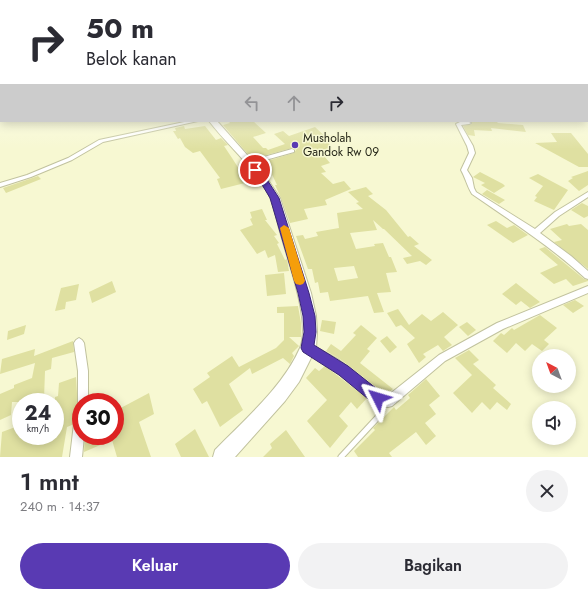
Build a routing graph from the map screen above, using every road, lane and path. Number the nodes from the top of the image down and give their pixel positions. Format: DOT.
graph roads {
  1 [pos="191,122"];
  2 [pos="214,122"];
  3 [pos="469,123"];
  4 [pos="292,150"];
  5 [pos="248,163"];
  6 [pos="0,185"];
  7 [pos="588,194"];
  8 [pos="535,233"];
  9 [pos="588,276"];
  10 [pos="588,289"];
  11 [pos="79,343"];
  12 [pos="308,348"];
  13 [pos="83,393"];
  14 [pos="384,402"];
  15 [pos="77,445"];
  16 [pos="76,457"];
  17 [pos="222,457"];
  18 [pos="341,457"];
  1 -- 6 [label="street"];
  2 -- 5 [label="main road"];
  3 -- 8 [label="street"];
  4 -- 5 [label="street"];
  5 -- 12 [label="main road"];
  7 -- 8 [label="street"];
  8 -- 9 [label="street"];
  10 -- 14 [label="street"];
  11 -- 13 [label="street"];
  12 -- 14 [label="street"];
  12 -- 17 [label="main road"];
  14 -- 18 [label="lane"];
  15 -- 16 [label="street"];
}
